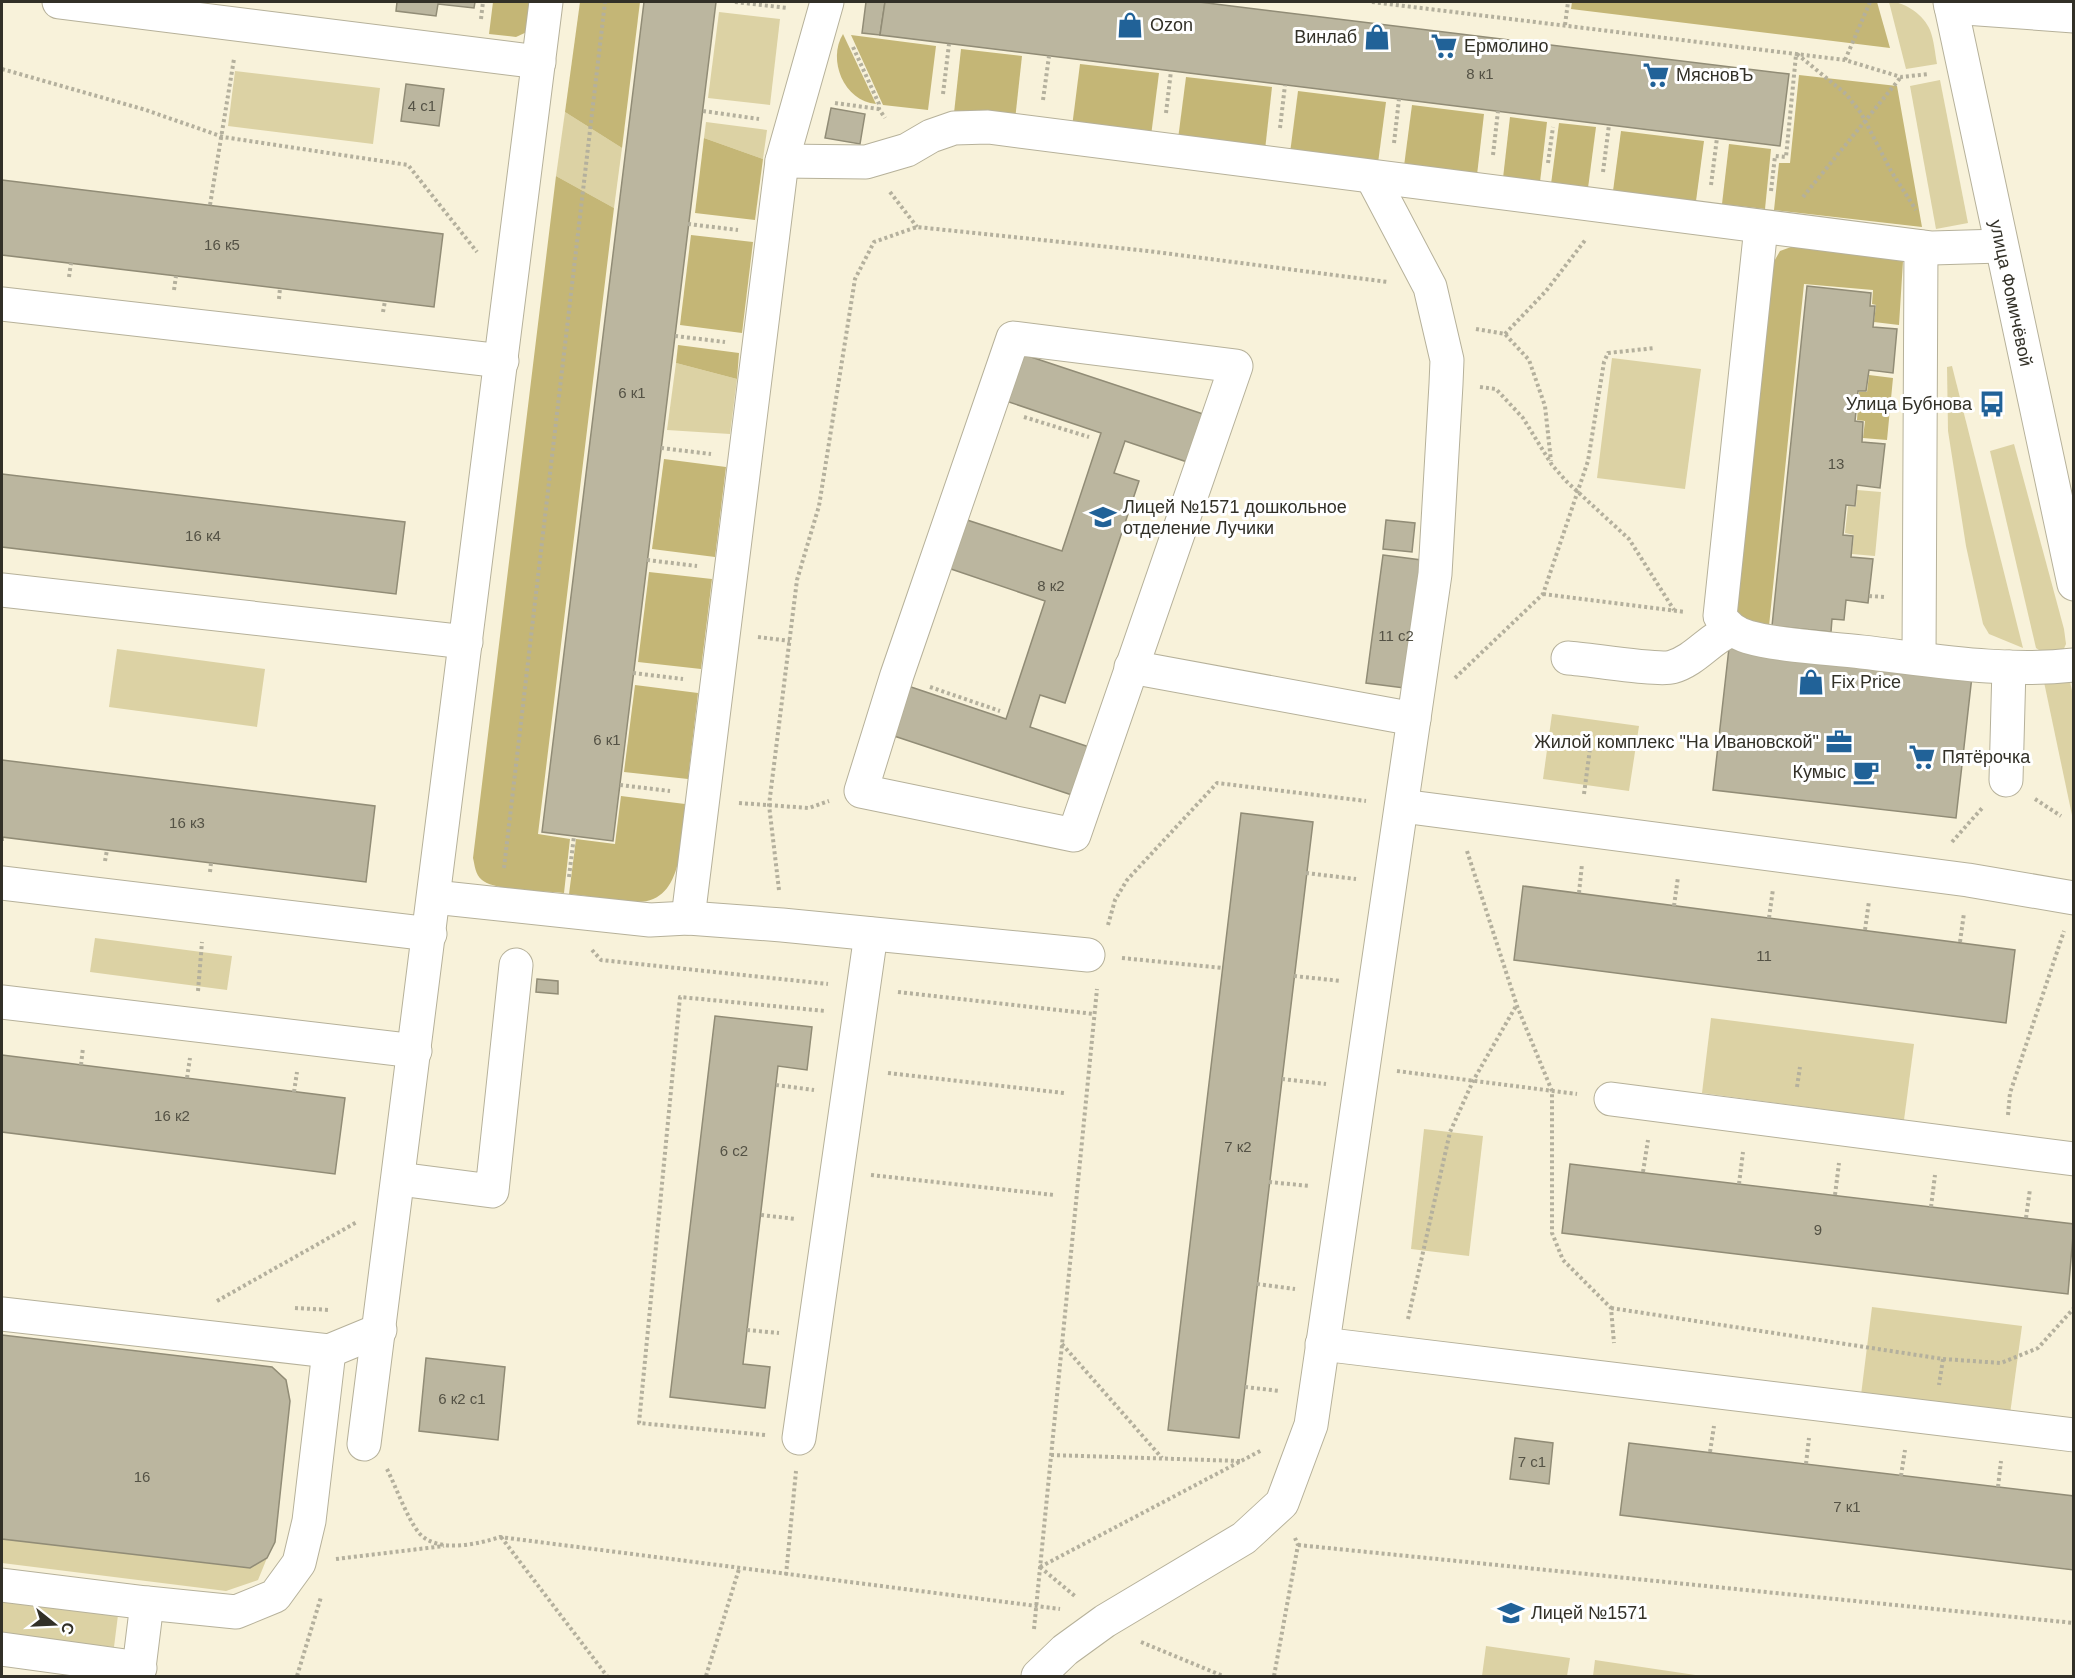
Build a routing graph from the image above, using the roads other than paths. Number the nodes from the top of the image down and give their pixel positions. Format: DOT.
graph roads {
  1 [pos="59,2"];
  2 [pos="546,2"];
  3 [pos="1950,4"];
  4 [pos="825,7"];
  5 [pos="2073,16"];
  6 [pos="539,62"];
  7 [pos="782,161"];
  8 [pos="1381,179"];
  9 [pos="1769,228"];
  10 [pos="1921,233"];
  11 [pos="2001,246"];
  12 [pos="2,304"];
  13 [pos="501,361"];
  14 [pos="2073,584"];
  15 [pos="2,590"];
  16 [pos="1725,623"];
  17 [pos="466,642"];
  18 [pos="1568,657"];
  19 [pos="1919,658"];
  20 [pos="2073,665"];
  21 [pos="1131,667"];
  22 [pos="2009,667"];
  23 [pos="1416,706"];
  24 [pos="2006,780"];
  25 [pos="1402,806"];
  26 [pos="2,883"];
  27 [pos="434,897"];
  28 [pos="2070,911"];
  29 [pos="688,918"];
  30 [pos="430,934"];
  31 [pos="871,934"];
  32 [pos="1102,948"];
  33 [pos="516,965"];
  34 [pos="2,1002"];
  35 [pos="415,1051"];
  36 [pos="1611,1099"];
  37 [pos="2073,1159"];
  38 [pos="398,1189"];
  39 [pos="2,1314"];
  40 [pos="380,1330"];
  41 [pos="1322,1344"];
  42 [pos="329,1351"];
  43 [pos="2073,1435"];
  44 [pos="799,1438"];
  45 [pos="364,1444"];
  46 [pos="2,1586"];
  47 [pos="147,1603"];
  48 [pos="2,1649"];
  49 [pos="139,1672"];
  50 [pos="1038,1677"];
  1 -- 6 [label="street"];
  2 -- 6 [label="street"];
  3 -- 5 [label="street"];
  3 -- 11 [label="street, улица Фомичёвой"];
  4 -- 7 [label="street"];
  6 -- 13 [label="street"];
  7 -- 8 [label="street"];
  7 -- 29 [label="street"];
  8 -- 9 [label="street"];
  8 -- 23 [label="street"];
  9 -- 10 [label="street"];
  9 -- 16 [label="street"];
  10 -- 11 [label="street"];
  10 -- 19 [label="street"];
  11 -- 14 [label="street, улица Фомичёвой"];
  12 -- 13 [label="street"];
  13 -- 17 [label="street"];
  15 -- 17 [label="street"];
  16 -- 18 [label="street"];
  16 -- 19 [label="street"];
  17 -- 27 [label="street"];
  19 -- 22 [label="street"];
  20 -- 22 [label="street"];
  21 -- 21 [label="street"];
  21 -- 23 [label="street"];
  22 -- 24 [label="street"];
  23 -- 25 [label="street"];
  25 -- 28 [label="street"];
  25 -- 41 [label="street"];
  26 -- 30 [label="street"];
  27 -- 29 [label="street"];
  27 -- 30 [label="street"];
  29 -- 31 [label="street"];
  30 -- 35 [label="street"];
  31 -- 32 [label="street"];
  31 -- 44 [label="street"];
  33 -- 38 [label="street"];
  34 -- 35 [label="street"];
  35 -- 38 [label="street"];
  36 -- 37 [label="street"];
  38 -- 40 [label="street"];
  39 -- 42 [label="street"];
  40 -- 42 [label="street"];
  40 -- 45 [label="street"];
  41 -- 43 [label="street"];
  41 -- 50 [label="street"];
  42 -- 47 [label="street"];
  46 -- 47 [label="street"];
  47 -- 49 [label="street"];
  48 -- 49 [label="street"];
}
